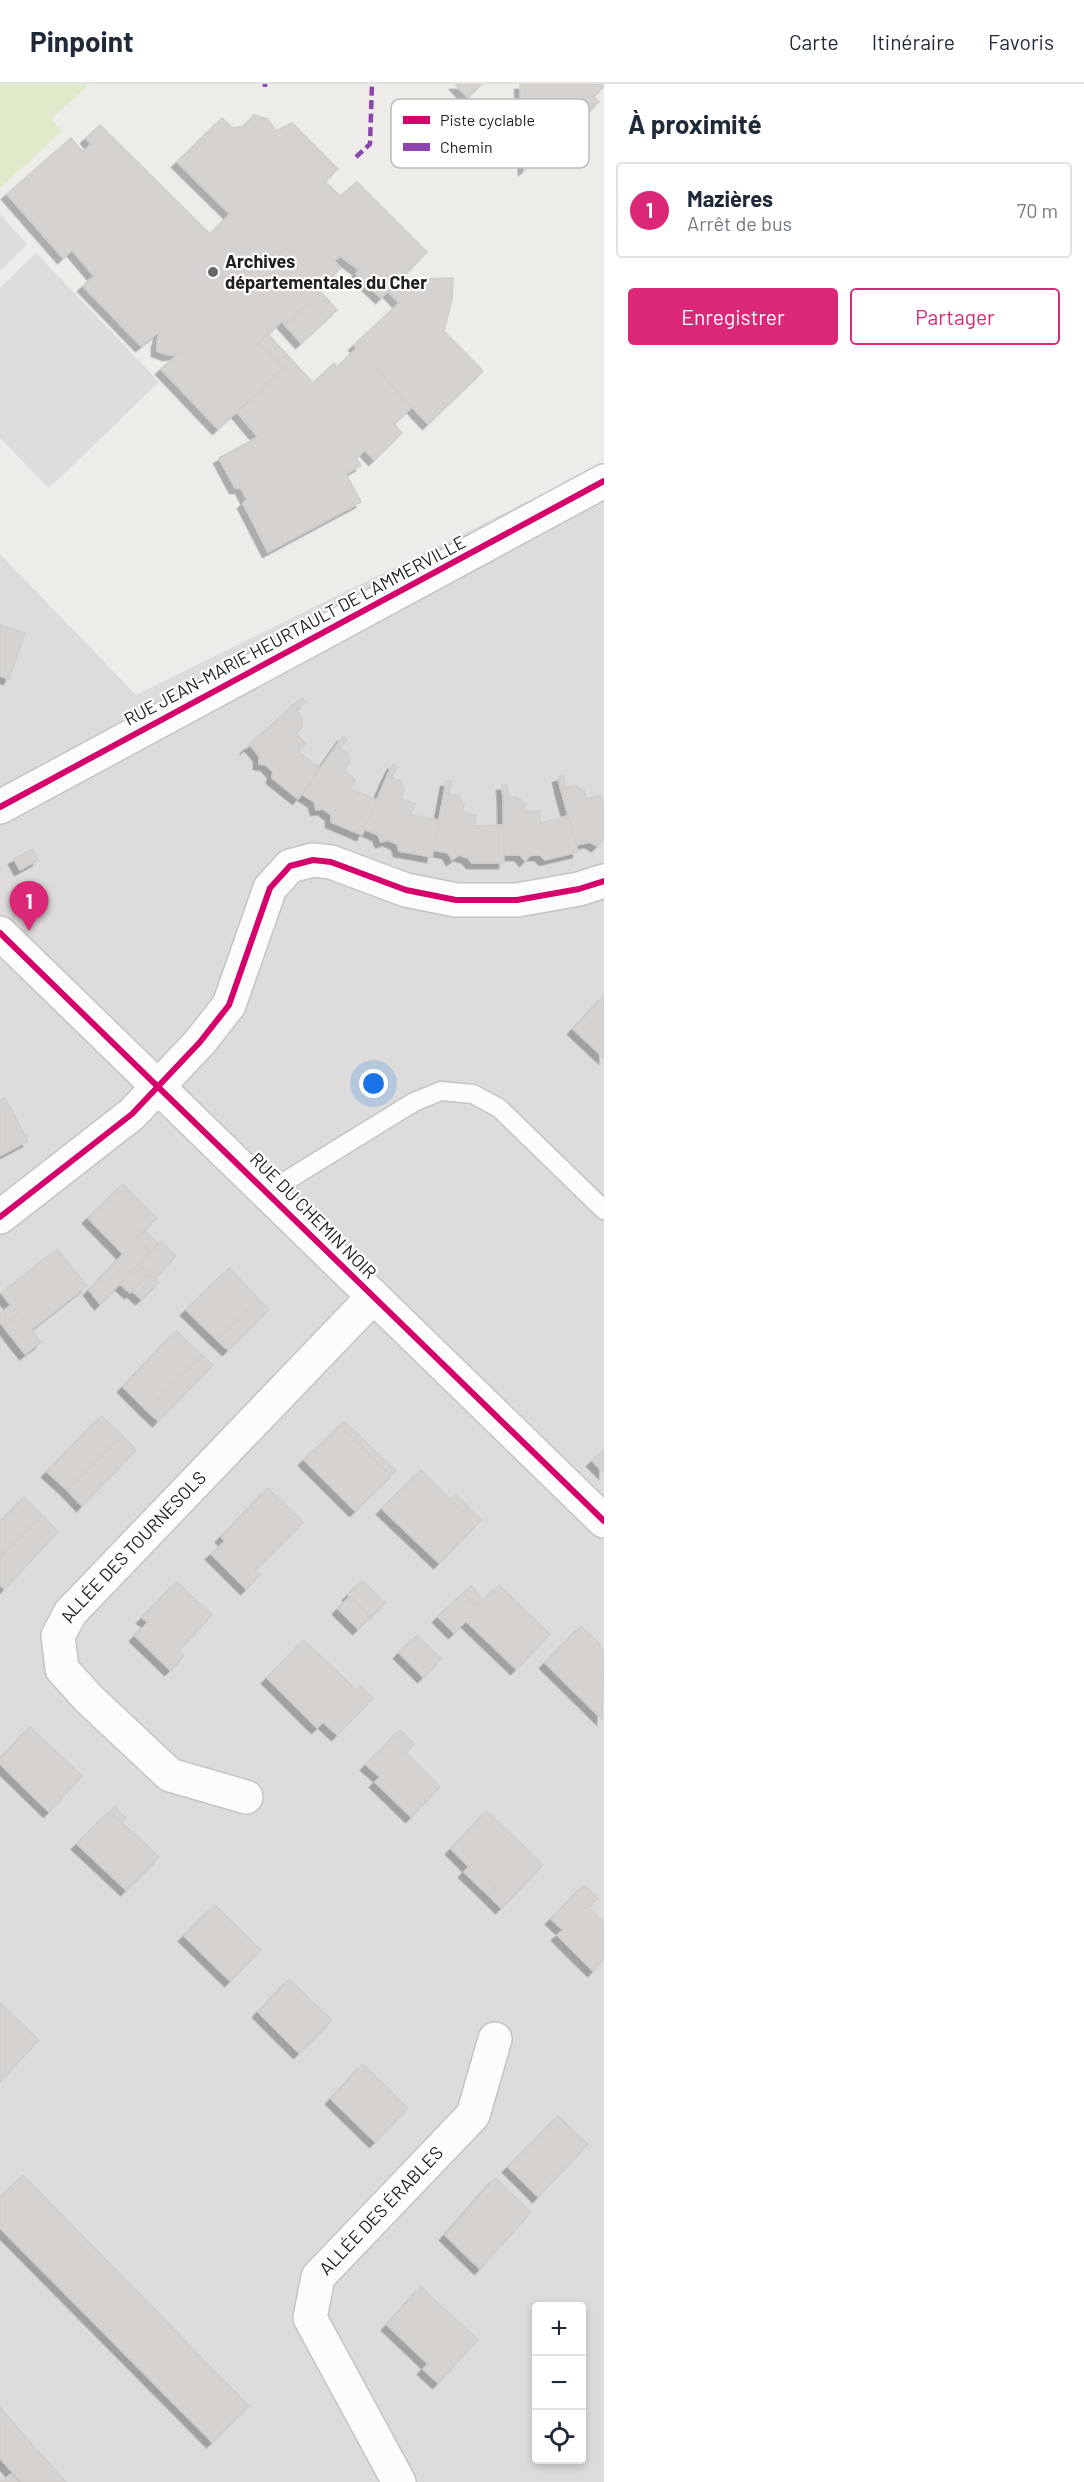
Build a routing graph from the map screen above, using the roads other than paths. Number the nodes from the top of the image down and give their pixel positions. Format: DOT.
graph roads {
  1 [pos="604,481"];
  2 [pos="0,807"];
  3 [pos="604,881"];
  4 [pos="0,933"];
  5 [pos="157,1087"];
  6 [pos="267,1192"];
  7 [pos="604,1210"];
  8 [pos="0,1217"];
  9 [pos="373,1297"];
  10 [pos="604,1521"];
  11 [pos="246,1797"];
  12 [pos="495,2039"];
  13 [pos="399,2482"];
  1 -- 2 [label="street, RUE JEAN-MARIE HEURTAULT DE LAMMERVILLE"];
  3 -- 5 [label="street"];
  4 -- 5 [label="street, RUE DU CHEMIN NOIR"];
  5 -- 6 [label="street, RUE DU CHEMIN NOIR"];
  5 -- 8 [label="street"];
  6 -- 7 [label="lane"];
  6 -- 9 [label="street, RUE DU CHEMIN NOIR"];
  9 -- 10 [label="street, RUE DU CHEMIN NOIR"];
  9 -- 11 [label="street, ALLÉE DES TOURNESOLS"];
  12 -- 13 [label="street, ALLÉE DES ÉRABLES"];
}
